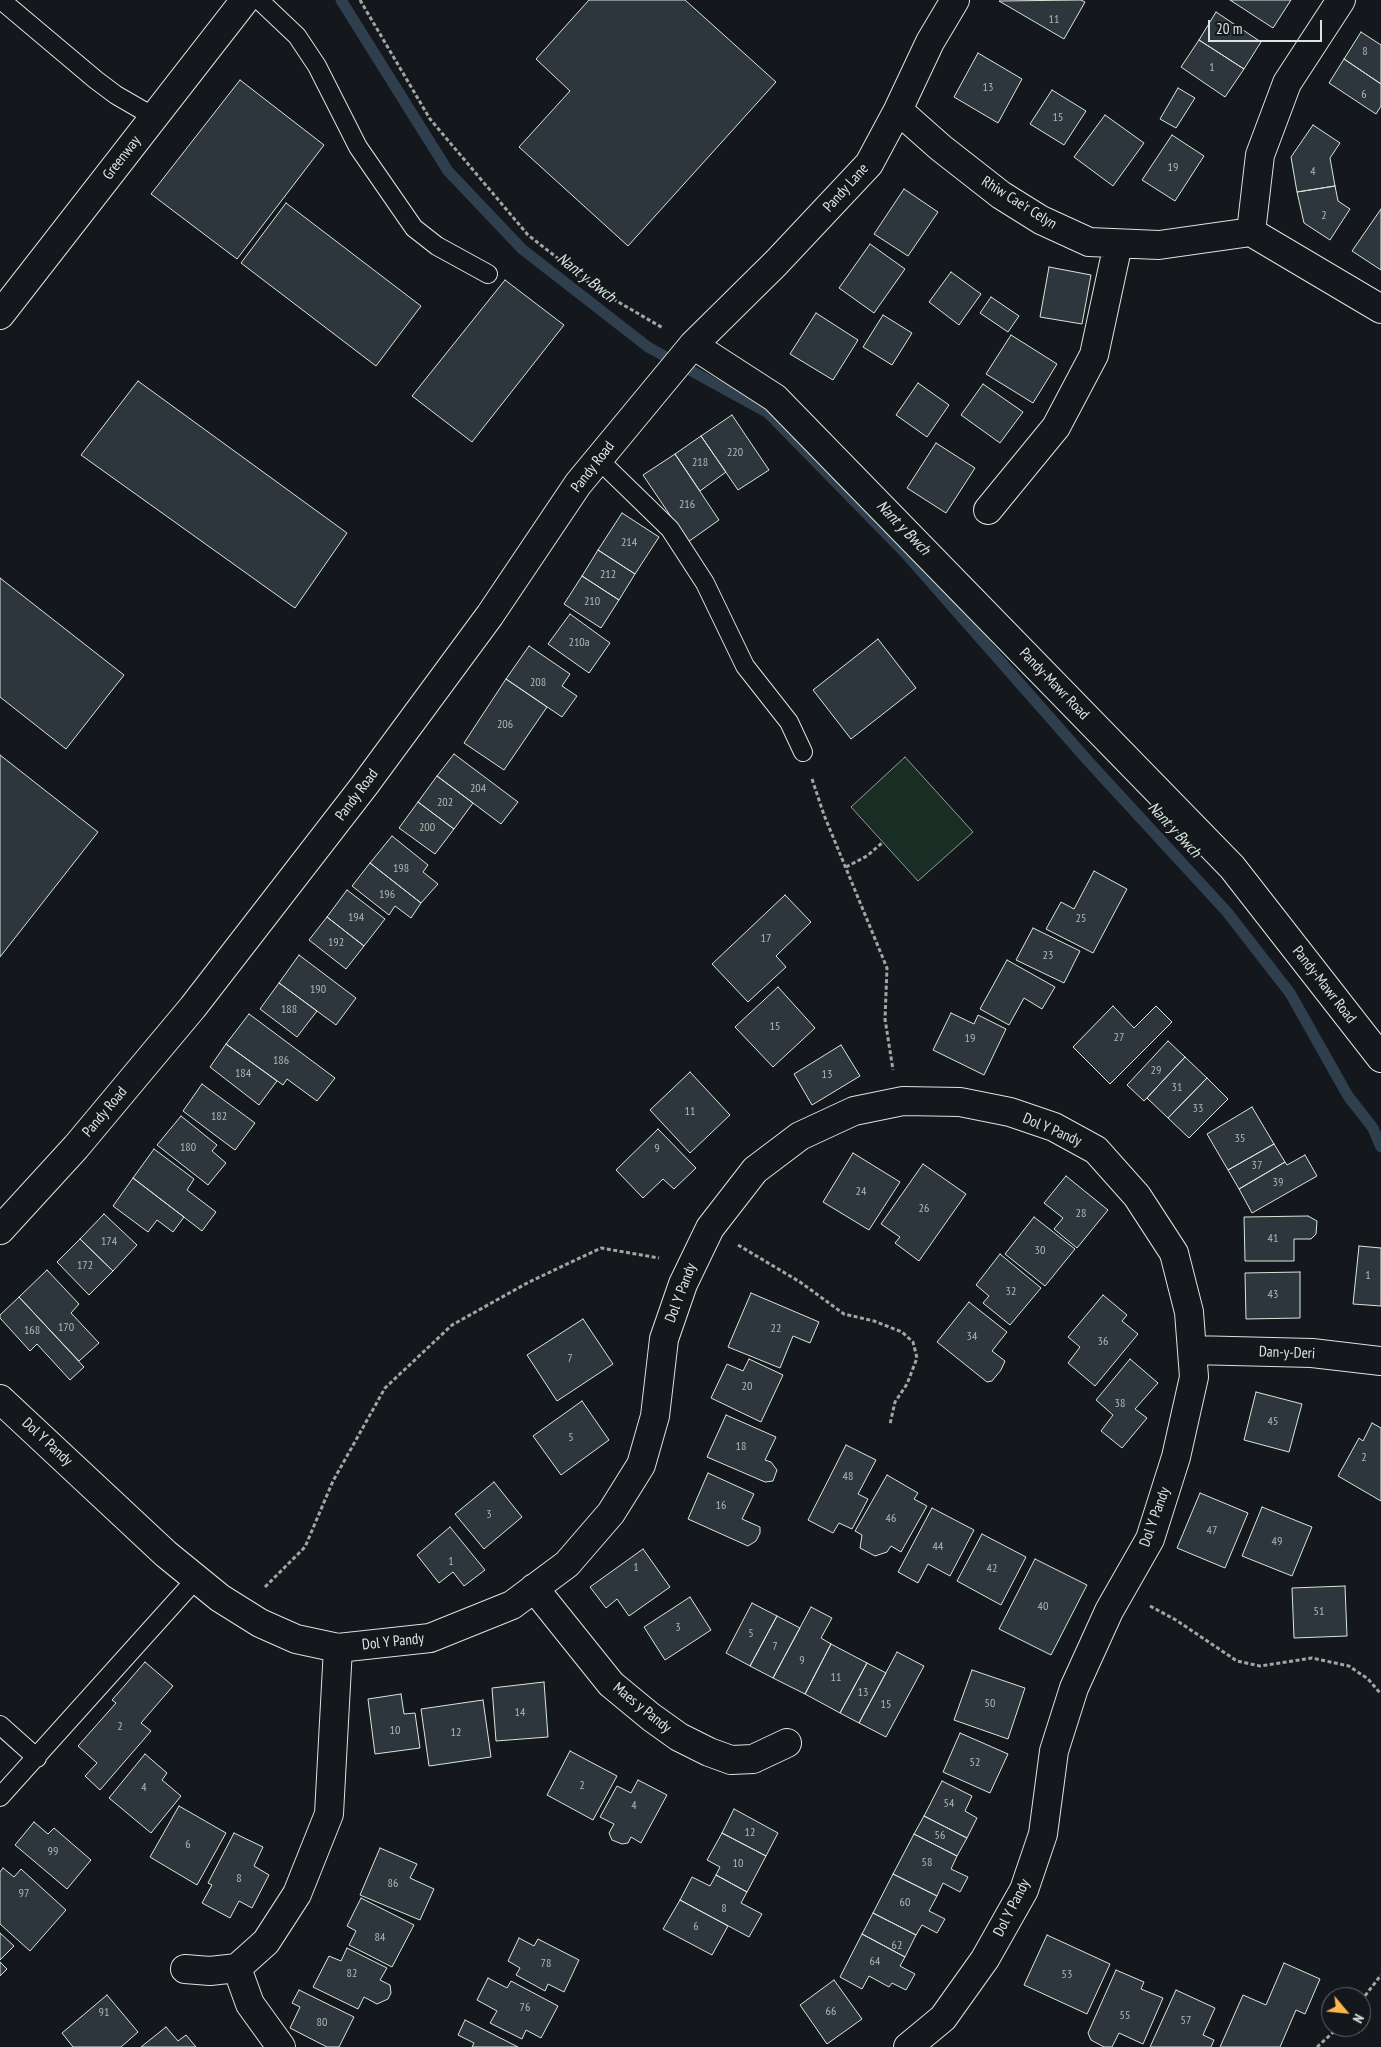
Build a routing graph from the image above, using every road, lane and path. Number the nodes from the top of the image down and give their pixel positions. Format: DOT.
graph roads {
  1 [pos="1,0"];
  2 [pos="245,0"];
  3 [pos="259,0"];
  4 [pos="360,0"];
  5 [pos="955,0"];
  6 [pos="1341,0"];
  7 [pos="898,110"];
  8 [pos="154,117"];
  9 [pos="1251,232"];
  10 [pos="1118,244"];
  11 [pos="488,274"];
  12 [pos="1381,309"];
  13 [pos="0,315"];
  14 [pos="693,345"];
  15 [pos="598,459"];
  16 [pos="988,510"];
  17 [pos="803,752"];
  18 [pos="883,842"];
  19 [pos="846,867"];
  20 [pos="1381,1058"];
  21 [pos="903,1101"];
  22 [pos="710,1228"];
  23 [pos="0,1230"];
  24 [pos="692,1264"];
  25 [pos="1192,1350"];
  26 [pos="1381,1361"];
  27 [pos="0,1399"];
  28 [pos="890,1424"];
  29 [pos="196,1579"];
  30 [pos="534,1588"];
  31 [pos="1121,1590"];
  32 [pos="240,1611"];
  33 [pos="338,1648"];
  34 [pos="1381,1694"];
  35 [pos="0,1724"];
  36 [pos="787,1742"];
  37 [pos="36,1758"];
  38 [pos="0,1797"];
  39 [pos="237,1968"];
  40 [pos="186,1969"];
  41 [pos="1381,1975"];
  42 [pos="1371,1988"];
  43 [pos="1328,2037"];
  44 [pos="281,2047"];
  45 [pos="908,2047"];
  46 [pos="1317,2047"];
  1 -- 8 [label="lane"];
  2 -- 8 [label="street, Greenway"];
  3 -- 11 [label="lane"];
  4 -- 14 [label="path"];
  5 -- 7 [label="street, Pandy Lane"];
  6 -- 9 [label="street"];
  7 -- 10 [label="street, Rhiw Cae'r Celyn"];
  7 -- 14 [label="street, Pandy Lane"];
  8 -- 13 [label="street, Greenway"];
  9 -- 10 [label="street, Rhiw Cae'r Celyn"];
  9 -- 12 [label="street"];
  10 -- 16 [label="street"];
  14 -- 15 [label="street, Pandy Road"];
  14 -- 20 [label="street, Pandy-Mawr Road"];
  15 -- 17 [label="lane"];
  15 -- 23 [label="street, Pandy Road"];
  17 -- 19 [label="path"];
  18 -- 19 [label="path"];
  19 -- 21 [label="path"];
  21 -- 22 [label="street, Dol Y Pandy"];
  21 -- 25 [label="street, Dol Y Pandy"];
  22 -- 24 [label="street, Dol Y Pandy"];
  22 -- 28 [label="path"];
  24 -- 30 [label="street, Dol Y Pandy"];
  24 -- 32 [label="path"];
  25 -- 26 [label="street, Dan-y-Deri"];
  25 -- 31 [label="street, Dol Y Pandy"];
  27 -- 29 [label="street, Dol Y Pandy"];
  29 -- 32 [label="street, Dol Y Pandy"];
  29 -- 37 [label="lane"];
  30 -- 33 [label="street, Dol Y Pandy"];
  30 -- 36 [label="street, Maes y Pandy"];
  31 -- 34 [label="path"];
  31 -- 45 [label="street, Dol Y Pandy"];
  32 -- 33 [label="street, Dol Y Pandy"];
  33 -- 39 [label="street"];
  35 -- 37 [label="lane"];
  37 -- 38 [label="lane"];
  39 -- 40 [label="street"];
  39 -- 44 [label="street"];
  41 -- 42 [label="path"];
  43 -- 46 [label="path"];
}
